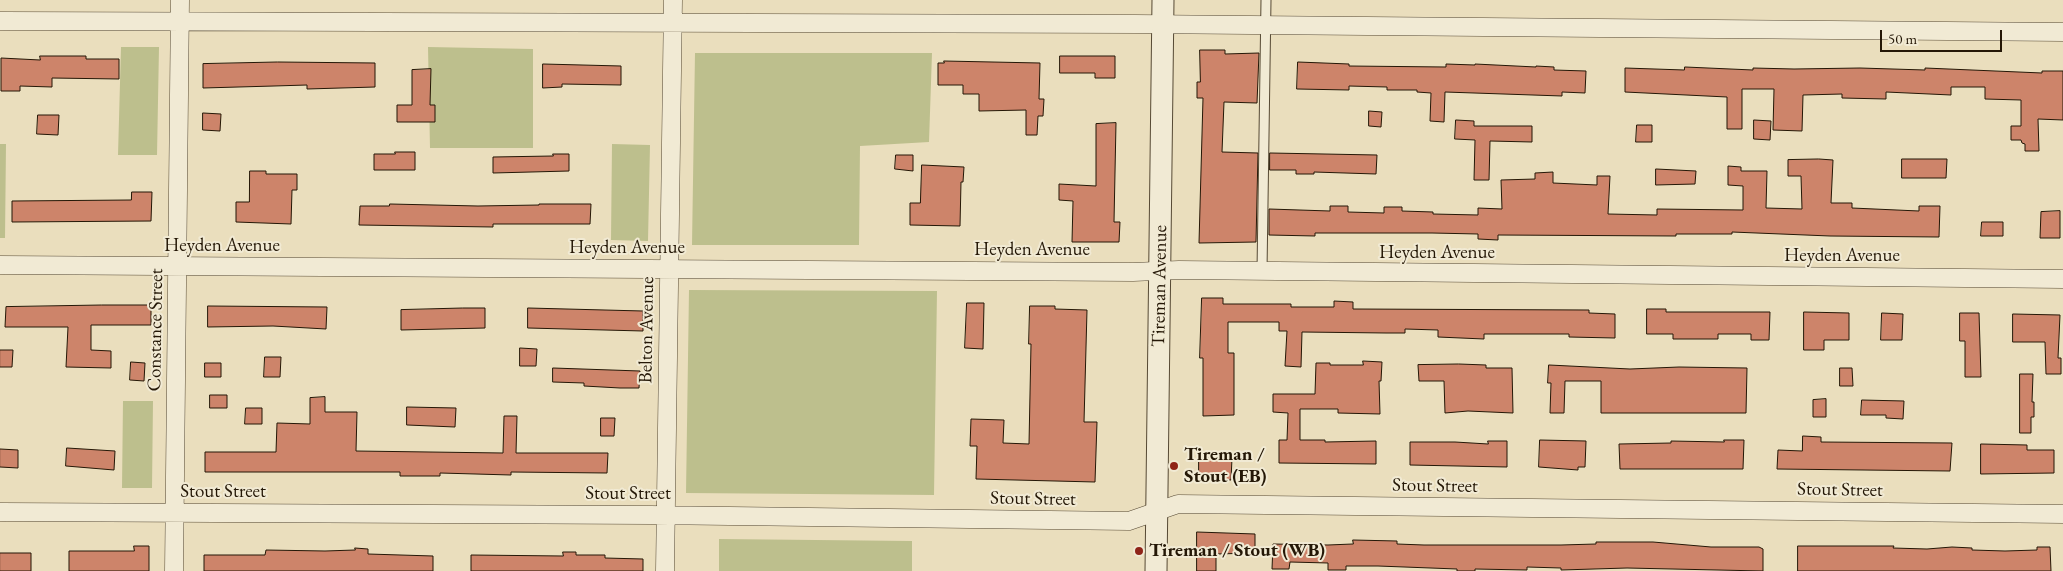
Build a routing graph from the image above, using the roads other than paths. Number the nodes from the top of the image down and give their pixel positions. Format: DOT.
graph roads {
  1 [pos="180,0"];
  2 [pos="673,0"];
  3 [pos="1163,0"];
  4 [pos="1266,0"];
  5 [pos="0,21"];
  6 [pos="180,22"];
  7 [pos="673,24"];
  8 [pos="1163,24"];
  9 [pos="1266,26"];
  10 [pos="2063,32"];
  11 [pos="0,265"];
  12 [pos="178,267"];
  13 [pos="670,269"];
  14 [pos="1160,270"];
  15 [pos="1262,272"];
  16 [pos="2063,279"];
  17 [pos="1157,511"];
  18 [pos="0,512"];
  19 [pos="174,513"];
  20 [pos="2063,514"];
  21 [pos="665,515"];
  22 [pos="174,571"];
  23 [pos="665,571"];
  24 [pos="1156,571"];
  1 -- 6 [label="street, Constance Street"];
  2 -- 7 [label="street, Belton Avenue"];
  3 -- 8 [label="street, Tireman Avenue"];
  4 -- 9 [label="lane"];
  5 -- 6 [label="street"];
  6 -- 7 [label="street"];
  6 -- 12 [label="street, Constance Street"];
  7 -- 8 [label="street"];
  7 -- 13 [label="street, Belton Avenue"];
  8 -- 9 [label="street"];
  8 -- 14 [label="street, Tireman Avenue"];
  9 -- 10 [label="street"];
  9 -- 15 [label="lane"];
  11 -- 12 [label="street, Heyden Avenue"];
  12 -- 13 [label="street, Heyden Avenue"];
  12 -- 19 [label="street, Constance Street"];
  13 -- 14 [label="street, Heyden Avenue"];
  13 -- 21 [label="street, Belton Avenue"];
  14 -- 15 [label="street, Heyden Avenue"];
  14 -- 17 [label="street, Tireman Avenue"];
  15 -- 16 [label="street, Heyden Avenue"];
  17 -- 20 [label="street, Stout Street"];
  17 -- 21 [label="street, Stout Street"];
  17 -- 24 [label="street, Tireman Avenue"];
  18 -- 19 [label="street, Stout Street"];
  19 -- 21 [label="street, Stout Street"];
  19 -- 22 [label="street, Constance Street"];
  21 -- 23 [label="street, Belton Avenue"];
}
